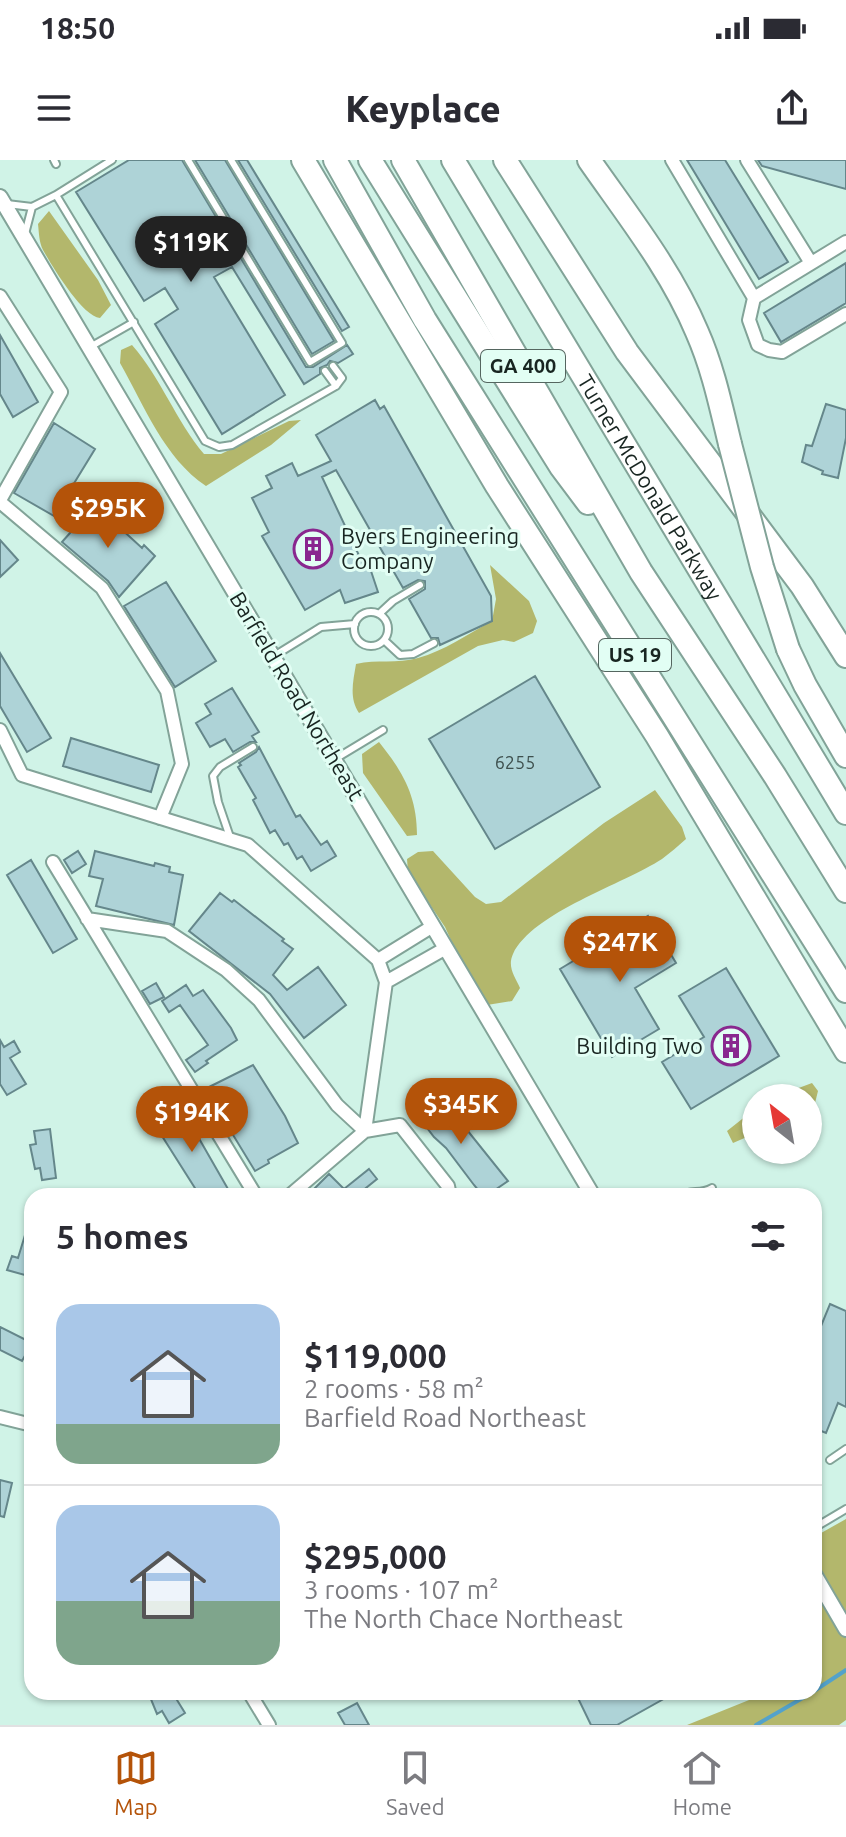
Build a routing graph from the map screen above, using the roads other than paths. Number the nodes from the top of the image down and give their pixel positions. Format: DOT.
graph roads {
  1 [pos="112,160"];
  2 [pos="188,160"];
  3 [pos="231,160"];
  4 [pos="303,160"];
  5 [pos="335,160"];
  6 [pos="355,160"];
  7 [pos="370,160"];
  8 [pos="403,160"];
  9 [pos="453,160"];
  10 [pos="505,160"];
  11 [pos="523,160"];
  12 [pos="589,160"];
  13 [pos="672,160"];
  14 [pos="747,160"];
  15 [pos="56,195"];
  16 [pos="2,201"];
  17 [pos="32,207"];
  18 [pos="24,237"];
  19 [pos="846,242"];
  20 [pos="811,263"];
  21 [pos="574,269"];
  22 [pos="0,296"];
  23 [pos="754,298"];
  24 [pos="846,314"];
  25 [pos="425,320"];
  26 [pos="134,322"];
  27 [pos="90,347"];
  28 [pos="333,366"];
  29 [pos="325,371"];
  30 [pos="336,386"];
  31 [pos="0,501"];
  32 [pos="641,572"];
  33 [pos="420,585"];
  34 [pos="379,614"];
  35 [pos="355,624"];
  36 [pos="384,640"];
  37 [pos="434,643"];
  38 [pos="274,656"];
  39 [pos="846,656"];
  40 [pos="0,730"];
  41 [pos="383,730"];
  42 [pos="253,747"];
  43 [pos="846,756"];
  44 [pos="335,759"];
  45 [pos="846,813"];
  46 [pos="160,818"];
  47 [pos="231,840"];
  48 [pos="53,862"];
  49 [pos="846,891"];
  50 [pos="87,919"];
  51 [pos="433,926"];
  52 [pos="446,948"];
  53 [pos="378,960"];
  54 [pos="386,982"];
  55 [pos="846,991"];
  56 [pos="846,1051"];
  57 [pos="365,1131"];
  58 [pos="251,1188"];
  59 [pos="298,1188"];
  60 [pos="448,1188"];
  61 [pos="588,1188"];
  62 [pos="0,1417"];
  63 [pos="24,1423"];
  64 [pos="846,1449"];
  65 [pos="830,1460"];
  66 [pos="846,1509"];
  67 [pos="822,1523"];
  68 [pos="822,1588"];
  69 [pos="846,1629"];
  70 [pos="254,1700"];
  71 [pos="269,1725"];
  1 -- 15 [label="lane"];
  2 -- 3 [label="lane"];
  4 -- 56 [label="highway"];
  5 -- 25 [label="highway"];
  6 -- 25 [label="highway"];
  7 -- 32 [label="highway"];
  8 -- 32 [label="highway, GA 400"];
  9 -- 45 [label="highway, Turner McDonald Parkway"];
  10 -- 21 [label="highway"];
  11 -- 21 [label="highway"];
  12 -- 43 [label="highway, bridge"];
  13 -- 23 [label="street"];
  14 -- 20 [label="street"];
  15 -- 17 [label="lane"];
  15 -- 26 [label="lane"];
  16 -- 17 [label="lane"];
  16 -- 18 [label="street, Barfield Road Northeast"];
  17 -- 18 [label="lane"];
  18 -- 27 [label="street, Barfield Road Northeast"];
  19 -- 20 [label="street"];
  20 -- 23 [label="street"];
  21 -- 39 [label="highway"];
  22 -- 31 [label="street"];
  23 -- 24 [label="street"];
  25 -- 55 [label="highway, US 19"];
  26 -- 27 [label="lane"];
  26 -- 30 [label="lane"];
  27 -- 38 [label="street, Barfield Road Northeast"];
  28 -- 30 [label="lane"];
  29 -- 30 [label="lane"];
  31 -- 46 [label="street"];
  32 -- 49 [label="highway, GA 400"];
  33 -- 34 [label="lane"];
  34 -- 35 [label="lane"];
  34 -- 36 [label="lane"];
  35 -- 36 [label="lane"];
  35 -- 38 [label="lane"];
  36 -- 37 [label="lane"];
  38 -- 44 [label="street, Barfield Road Northeast"];
  40 -- 46 [label="street"];
  41 -- 44 [label="lane"];
  42 -- 47 [label="lane"];
  44 -- 51 [label="street, Barfield Road Northeast"];
  46 -- 47 [label="street"];
  47 -- 53 [label="street"];
  48 -- 50 [label="street"];
  50 -- 57 [label="street"];
  50 -- 58 [label="street"];
  51 -- 52 [label="street, Barfield Road Northeast"];
  51 -- 53 [label="street"];
  52 -- 54 [label="street"];
  52 -- 61 [label="street, Barfield Road Northeast"];
  53 -- 54 [label="street"];
  54 -- 57 [label="street"];
  57 -- 59 [label="street"];
  57 -- 60 [label="street"];
  62 -- 63 [label="street"];
  64 -- 65 [label="lane"];
  66 -- 67 [label="lane"];
  68 -- 69 [label="street"];
  70 -- 71 [label="street"];
}
